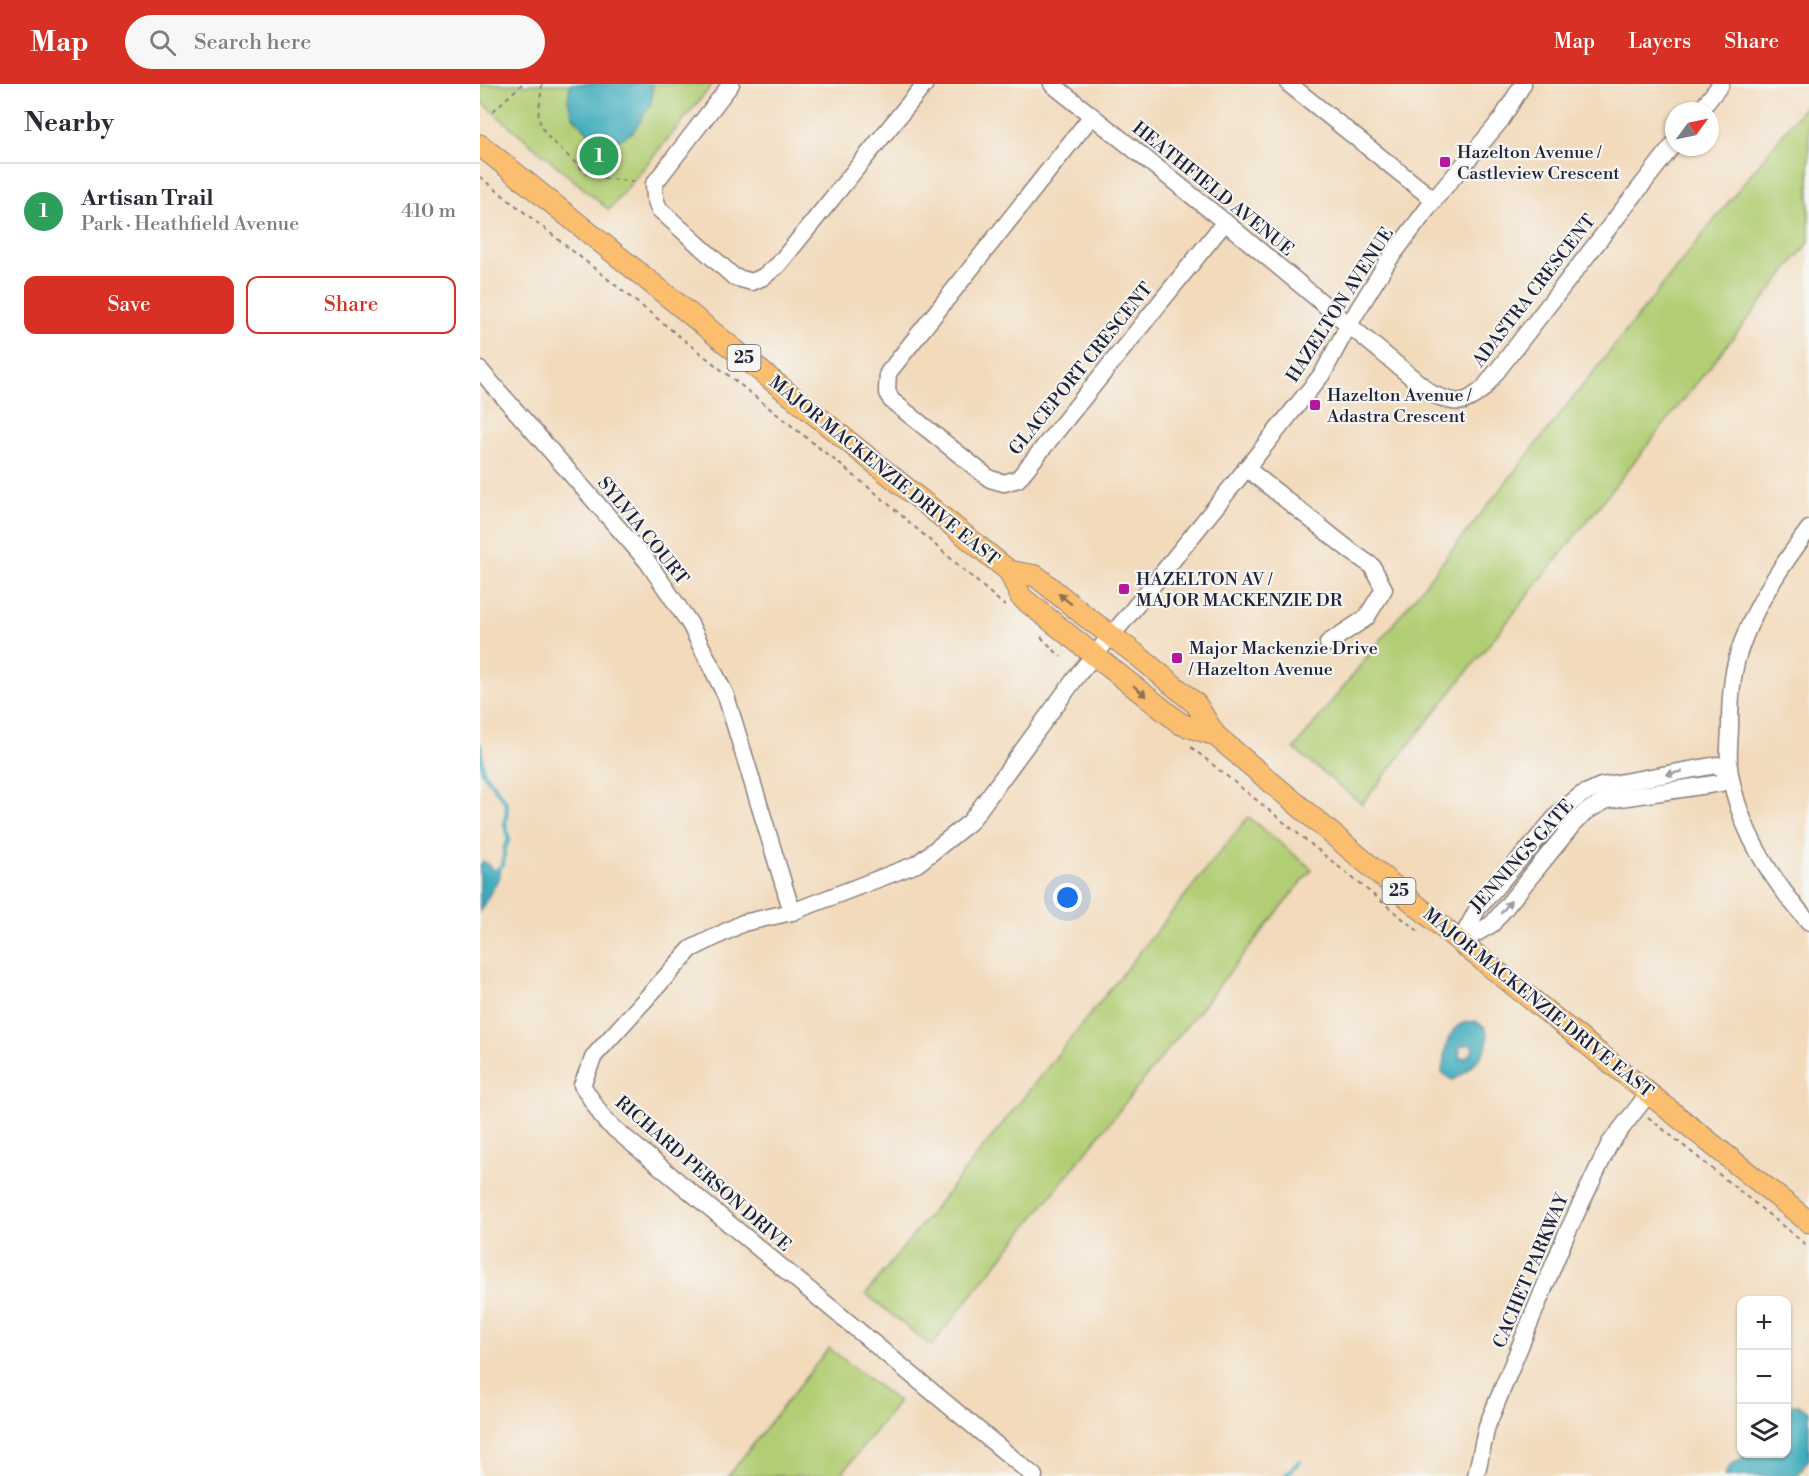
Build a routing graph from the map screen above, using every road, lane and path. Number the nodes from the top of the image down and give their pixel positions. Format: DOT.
graph roads {
  1 [pos="522,84"];
  2 [pos="542,84"];
  3 [pos="730,84"];
  4 [pos="925,84"];
  5 [pos="1052,84"];
  6 [pos="1289,84"];
  7 [pos="1523,84"];
  8 [pos="1721,84"];
  9 [pos="1707,102"];
  10 [pos="492,111"];
  11 [pos="1091,117"];
  12 [pos="480,145"];
  13 [pos="1665,156"];
  14 [pos="480,177"];
  15 [pos="654,184"];
  16 [pos="1434,201"];
  17 [pos="1225,222"];
  18 [pos="1348,326"];
  19 [pos="480,370"];
  20 [pos="1246,468"];
  21 [pos="1809,529"];
  22 [pos="1009,571"];
  23 [pos="1012,612"];
  24 [pos="1039,635"];
  25 [pos="1111,635"];
  26 [pos="1329,643"];
  27 [pos="1094,655"];
  28 [pos="1061,657"];
  29 [pos="1215,735"];
  30 [pos="1729,773"];
  31 [pos="1561,811"];
  32 [pos="1574,823"];
  33 [pos="792,912"];
  34 [pos="1809,922"];
  35 [pos="1460,942"];
  36 [pos="1649,1093"];
  37 [pos="1809,1222"];
  38 [pos="1034,1476"];
  39 [pos="1476,1476"];
  1 -- 10 [label="path"];
  2 -- 15 [label="path"];
  3 -- 15 [label="street"];
  4 -- 15 [label="street"];
  5 -- 11 [label="street, HEATHFIELD AVENUE"];
  6 -- 16 [label="street"];
  7 -- 16 [label="street, HAZELTON AVENUE"];
  8 -- 9 [label="street"];
  11 -- 17 [label="street, HEATHFIELD AVENUE"];
  11 -- 17 [label="street, GLACEPORT CRESCENT"];
  12 -- 22 [label="main road, MAJOR MACKENZIE DRIVE EAST / 25"];
  13 -- 18 [label="street, ADASTRA CRESCENT"];
  14 -- 23 [label="path"];
  16 -- 18 [label="street, HAZELTON AVENUE"];
  17 -- 18 [label="street, HEATHFIELD AVENUE"];
  18 -- 20 [label="street, HAZELTON AVENUE"];
  19 -- 33 [label="street, SYLVIA COURT"];
  20 -- 25 [label="street, HAZELTON AVENUE"];
  20 -- 26 [label="street"];
  21 -- 30 [label="street"];
  25 -- 22 [label="main road, MAJOR MACKENZIE DRIVE EAST / 25, one-way"];
  22 -- 27 [label="main road, MAJOR MACKENZIE DRIVE EAST / 25"];
  24 -- 28 [label="path"];
  25 -- 27 [label="street, HAZELTON AVENUE"];
  25 -- 29 [label="main road, MAJOR MACKENZIE DRIVE EAST / 25"];
  27 -- 29 [label="main road, MAJOR MACKENZIE DRIVE EAST / 25, one-way"];
  27 -- 33 [label="street, RICHARD PERSON DRIVE"];
  29 -- 35 [label="main road, MAJOR MACKENZIE DRIVE EAST / 25"];
  30 -- 31 [label="street, JENNINGS GATE, one-way"];
  30 -- 32 [label="street, JENNINGS GATE"];
  30 -- 34 [label="street"];
  31 -- 32 [label="street"];
  31 -- 35 [label="street, JENNINGS GATE"];
  35 -- 32 [label="street, JENNINGS GATE, one-way"];
  33 -- 38 [label="street, RICHARD PERSON DRIVE"];
  35 -- 36 [label="main road, MAJOR MACKENZIE DRIVE EAST / 25"];
  36 -- 37 [label="main road, MAJOR MACKENZIE DRIVE EAST / 25"];
  36 -- 39 [label="street, CACHET PARKWAY"];
}
